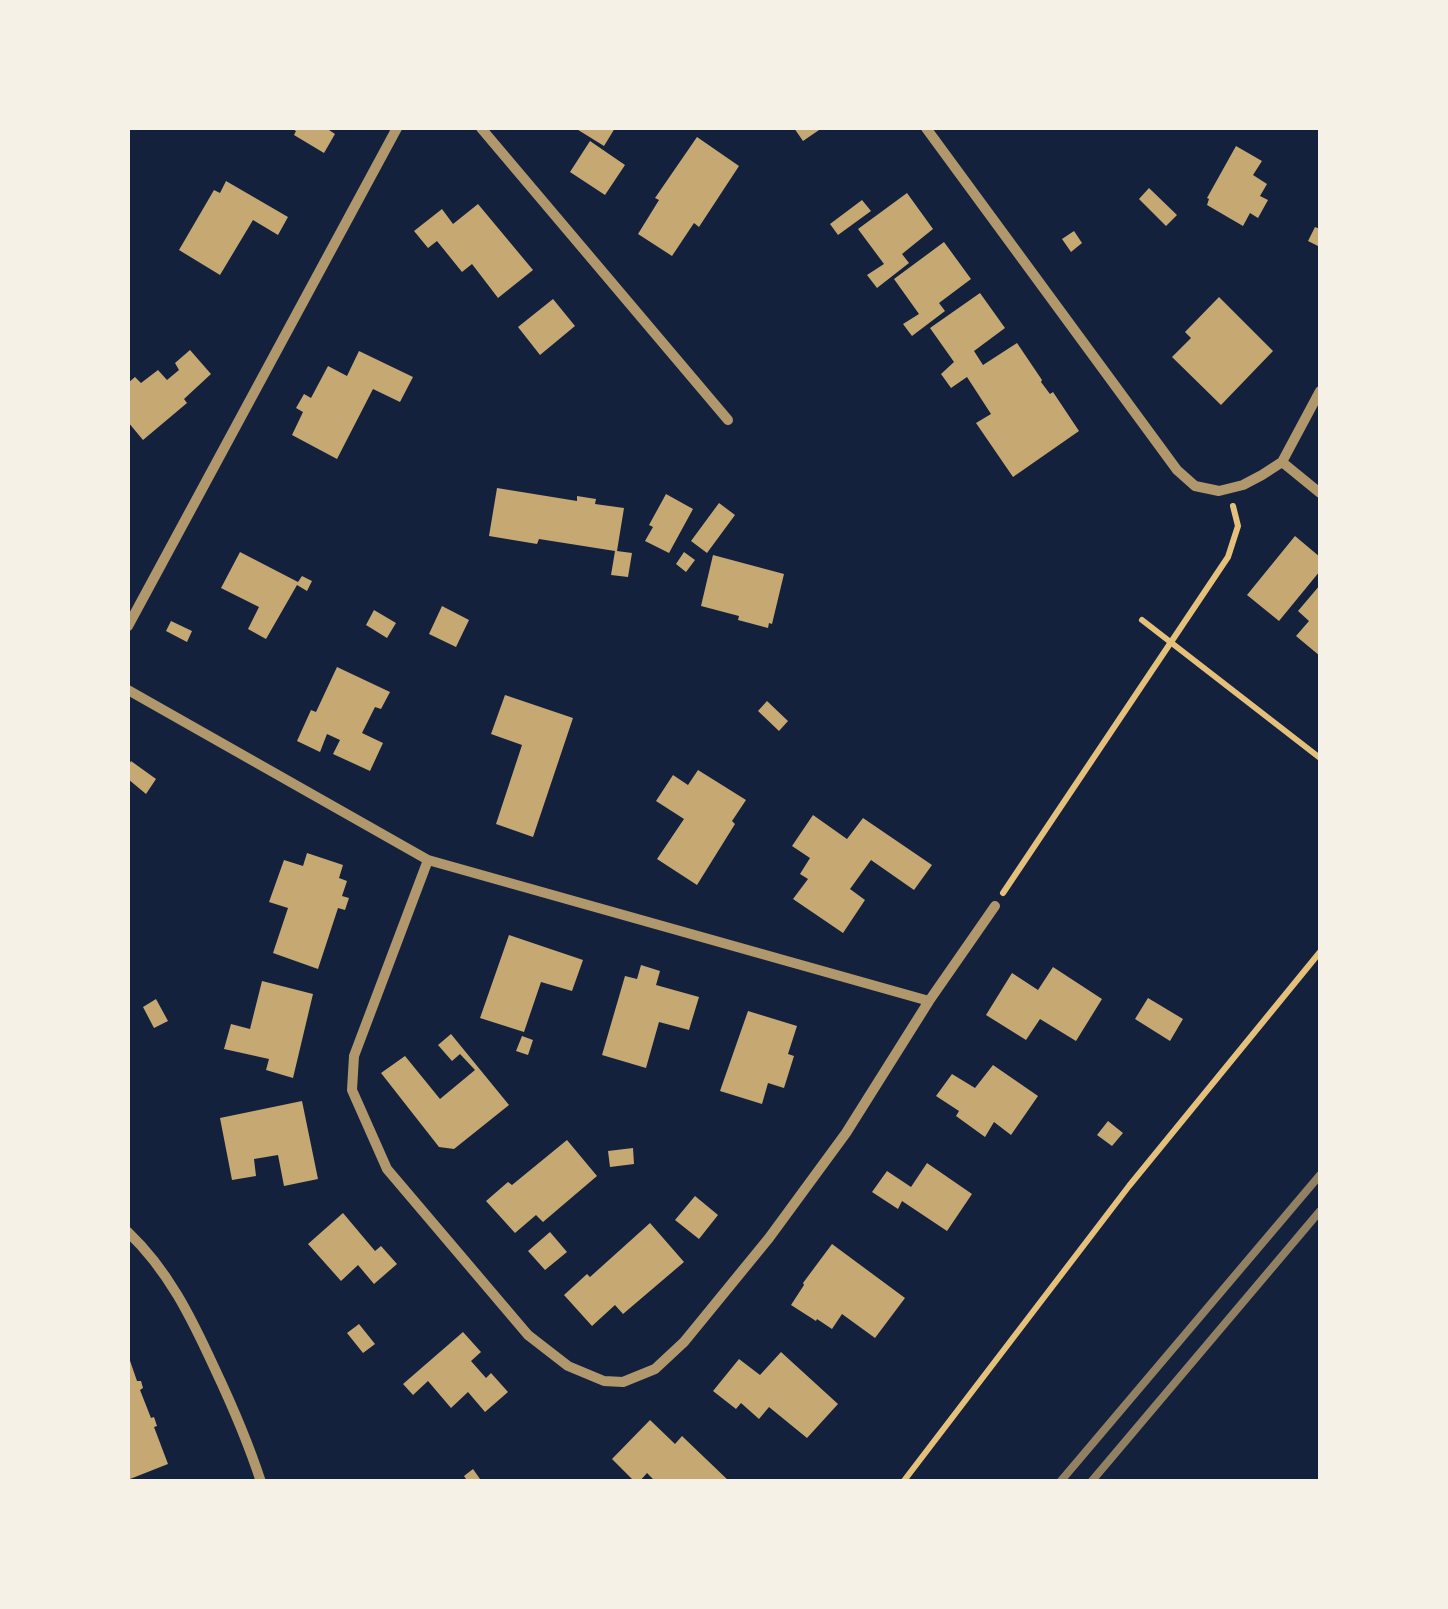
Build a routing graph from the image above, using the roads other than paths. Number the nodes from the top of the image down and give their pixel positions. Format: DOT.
graph roads {
  1 [pos="397,128"];
  2 [pos="481,128"];
  3 [pos="926,128"];
  4 [pos="1320,392"];
  5 [pos="728,420"];
  6 [pos="1282,462"];
  7 [pos="1320,493"];
  8 [pos="128,626"];
  9 [pos="128,690"];
  10 [pos="428,860"];
  11 [pos="995,906"];
  12 [pos="930,1000"];
  13 [pos="128,1232"];
  14 [pos="261,1482"];
  1 -- 8 [label="street"];
  2 -- 5 [label="street"];
  3 -- 6 [label="street"];
  4 -- 6 [label="street"];
  6 -- 7 [label="street"];
  9 -- 10 [label="street"];
  10 -- 12 [label="street"];
  10 -- 12 [label="street"];
  11 -- 12 [label="street"];
  13 -- 14 [label="street"];
}
